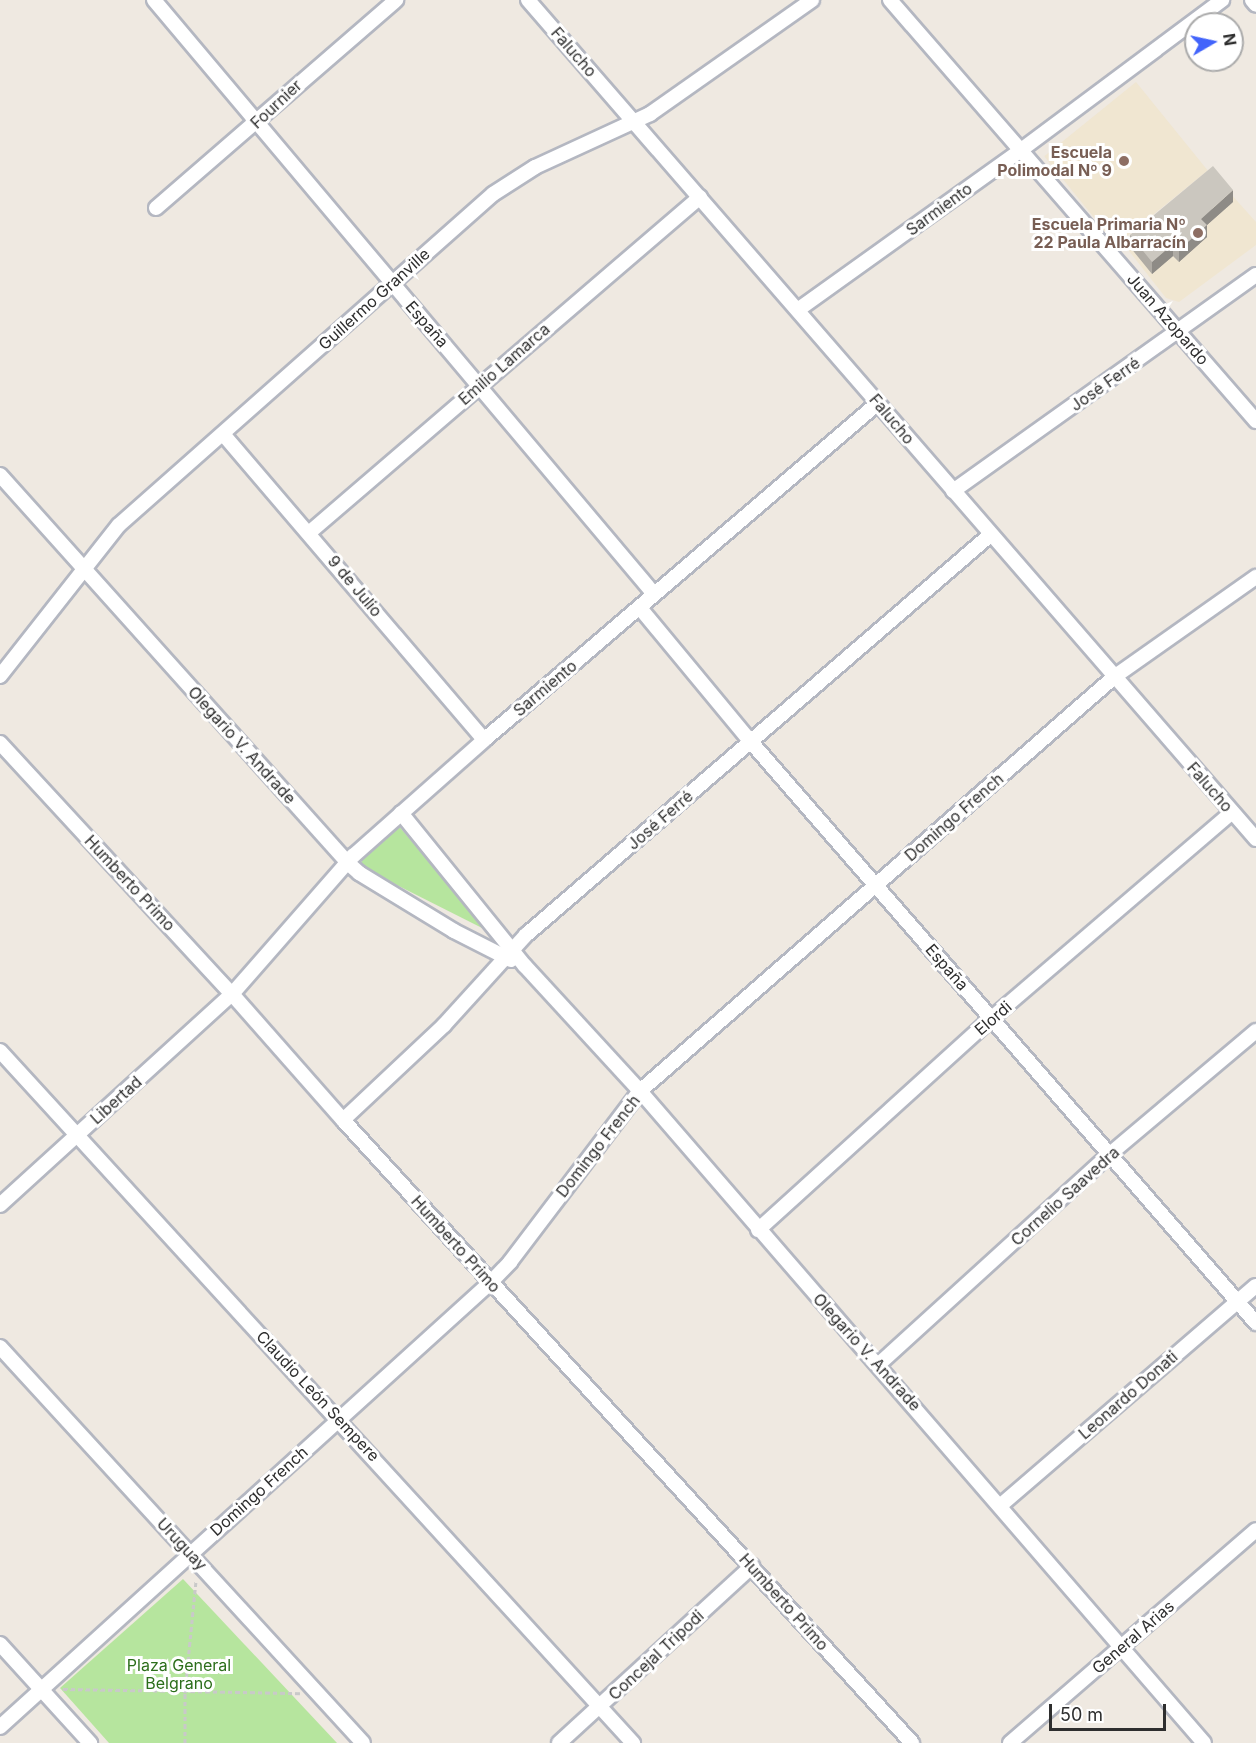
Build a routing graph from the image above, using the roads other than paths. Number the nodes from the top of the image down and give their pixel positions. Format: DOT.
graph roads {
  1 [pos="154,0"];
  2 [pos="396,0"];
  3 [pos="528,0"];
  4 [pos="812,0"];
  5 [pos="890,0"];
  6 [pos="1222,0"];
  7 [pos="1252,0"];
  8 [pos="1256,4"];
  9 [pos="634,121"];
  10 [pos="257,123"];
  11 [pos="1021,150"];
  12 [pos="700,197"];
  13 [pos="156,208"];
  14 [pos="1256,275"];
  15 [pos="392,283"];
  16 [pos="799,309"];
  17 [pos="1179,332"];
  18 [pos="479,384"];
  19 [pos="878,402"];
  20 [pos="1256,421"];
  21 [pos="223,434"];
  22 [pos="0,475"];
  23 [pos="953,492"];
  24 [pos="310,532"];
  25 [pos="990,535"];
  26 [pos="84,569"];
  27 [pos="1256,577"];
  28 [pos="654,594"];
  29 [pos="640,608"];
  30 [pos="0,676"];
  31 [pos="1114,677"];
  32 [pos="484,740"];
  33 [pos="751,742"];
  34 [pos="0,743"];
  35 [pos="1232,812"];
  36 [pos="401,813"];
  37 [pos="1256,839"];
  38 [pos="348,863"];
  39 [pos="875,885"];
  40 [pos="508,953"];
  41 [pos="232,994"];
  42 [pos="992,1018"];
  43 [pos="1256,1031"];
  44 [pos="0,1051"];
  45 [pos="640,1091"];
  46 [pos="343,1120"];
  47 [pos="77,1135"];
  48 [pos="1110,1154"];
  49 [pos="0,1205"];
  50 [pos="758,1230"];
  51 [pos="491,1282"];
  52 [pos="1256,1286"];
  53 [pos="1237,1302"];
  54 [pos="1256,1323"];
  55 [pos="0,1347"];
  56 [pos="879,1365"];
  57 [pos="339,1419"];
  58 [pos="1001,1504"];
  59 [pos="1256,1530"];
  60 [pos="194,1558"];
  61 [pos="752,1566"];
  62 [pos="0,1644"];
  63 [pos="1122,1648"];
  64 [pos="40,1689"];
  65 [pos="600,1706"];
  66 [pos="0,1726"];
  67 [pos="90,1743"];
  68 [pos="363,1743"];
  69 [pos="559,1743"];
  70 [pos="633,1743"];
  71 [pos="912,1743"];
  72 [pos="1010,1743"];
  73 [pos="1204,1743"];
  1 -- 10 [label="street, España"];
  2 -- 10 [label="street, Fournier"];
  3 -- 9 [label="street, Falucho"];
  4 -- 9 [label="street, Guillermo Granville"];
  5 -- 11 [label="street, Juan Azopardo"];
  6 -- 11 [label="street, Sarmiento"];
  7 -- 8 [label="street"];
  9 -- 12 [label="street, Falucho"];
  9 -- 15 [label="street, Guillermo Granville"];
  10 -- 13 [label="street, Fournier"];
  10 -- 15 [label="street, España"];
  11 -- 16 [label="street, Sarmiento"];
  11 -- 17 [label="street, Juan Azopardo"];
  12 -- 16 [label="street, Falucho"];
  12 -- 18 [label="street, Emilio Lamarca"];
  14 -- 17 [label="street, José Ferré"];
  15 -- 18 [label="street, España"];
  15 -- 21 [label="street, Guillermo Granville"];
  16 -- 19 [label="street, Falucho"];
  17 -- 20 [label="street, Juan Azopardo"];
  17 -- 23 [label="street, José Ferré"];
  18 -- 24 [label="street, Emilio Lamarca"];
  18 -- 28 [label="street, España"];
  19 -- 23 [label="street, Falucho"];
  19 -- 28 [label="street, Sarmiento"];
  21 -- 24 [label="street, 9 de Julio"];
  21 -- 26 [label="street, Guillermo Granville"];
  22 -- 26 [label="street, Olegario V. Andrade"];
  23 -- 25 [label="street, Falucho"];
  24 -- 32 [label="street, 9 de Julio"];
  25 -- 31 [label="street, Falucho"];
  25 -- 33 [label="street, José Ferré"];
  26 -- 30 [label="street, Guillermo Granville"];
  26 -- 38 [label="street, Olegario V. Andrade"];
  27 -- 31 [label="street, Domingo French"];
  28 -- 29 [label="street, Sarmiento"];
  29 -- 32 [label="street, Sarmiento"];
  29 -- 33 [label="street, España"];
  31 -- 35 [label="street, Falucho"];
  31 -- 39 [label="street, Domingo French"];
  32 -- 36 [label="street, Sarmiento"];
  33 -- 39 [label="street, España"];
  33 -- 40 [label="street, José Ferré"];
  34 -- 41 [label="street, Humberto Primo"];
  35 -- 37 [label="street, Falucho"];
  35 -- 42 [label="street, Elordi"];
  36 -- 38 [label="street, Sarmiento"];
  36 -- 40 [label="street, Olegario V. Andrade"];
  38 -- 40 [label="street, Olegario V. Andrade"];
  38 -- 41 [label="street, Sarmiento"];
  39 -- 42 [label="street, España"];
  39 -- 45 [label="street, Domingo French"];
  40 -- 45 [label="street, Olegario V. Andrade"];
  40 -- 46 [label="street, José Ferré"];
  41 -- 46 [label="street, Humberto Primo"];
  41 -- 47 [label="street, Libertad"];
  42 -- 48 [label="street, España"];
  42 -- 50 [label="street, Elordi"];
  43 -- 48 [label="street, Cornelio Saavedra"];
  44 -- 47 [label="street, Claudio León Sempere"];
  45 -- 50 [label="street, Olegario V. Andrade"];
  45 -- 51 [label="street, Domingo French"];
  46 -- 51 [label="street, Humberto Primo"];
  47 -- 49 [label="street, Libertad"];
  47 -- 57 [label="street, Claudio León Sempere"];
  48 -- 53 [label="street, España"];
  48 -- 56 [label="street, Cornelio Saavedra"];
  50 -- 56 [label="street, Olegario V. Andrade"];
  51 -- 57 [label="street, Domingo French"];
  51 -- 61 [label="street, Humberto Primo"];
  52 -- 53 [label="street, Leonardo Donati"];
  53 -- 54 [label="street, España"];
  53 -- 58 [label="street, Leonardo Donati"];
  55 -- 60 [label="street, Uruguay"];
  56 -- 58 [label="street, Olegario V. Andrade"];
  57 -- 60 [label="street, Domingo French"];
  57 -- 65 [label="street, Claudio León Sempere"];
  58 -- 63 [label="street, Olegario V. Andrade"];
  59 -- 63 [label="street, General Arias"];
  60 -- 64 [label="street, Domingo French"];
  60 -- 68 [label="street, Uruguay"];
  61 -- 65 [label="street, Concejal Tripodi"];
  61 -- 71 [label="street, Humberto Primo"];
  62 -- 64 [label="street"];
  63 -- 72 [label="street, General Arias"];
  63 -- 73 [label="street, Olegario V. Andrade"];
  64 -- 66 [label="street, Domingo French"];
  64 -- 67 [label="street"];
  65 -- 69 [label="street, Concejal Tripodi"];
  65 -- 70 [label="street, Claudio León Sempere"];
}
